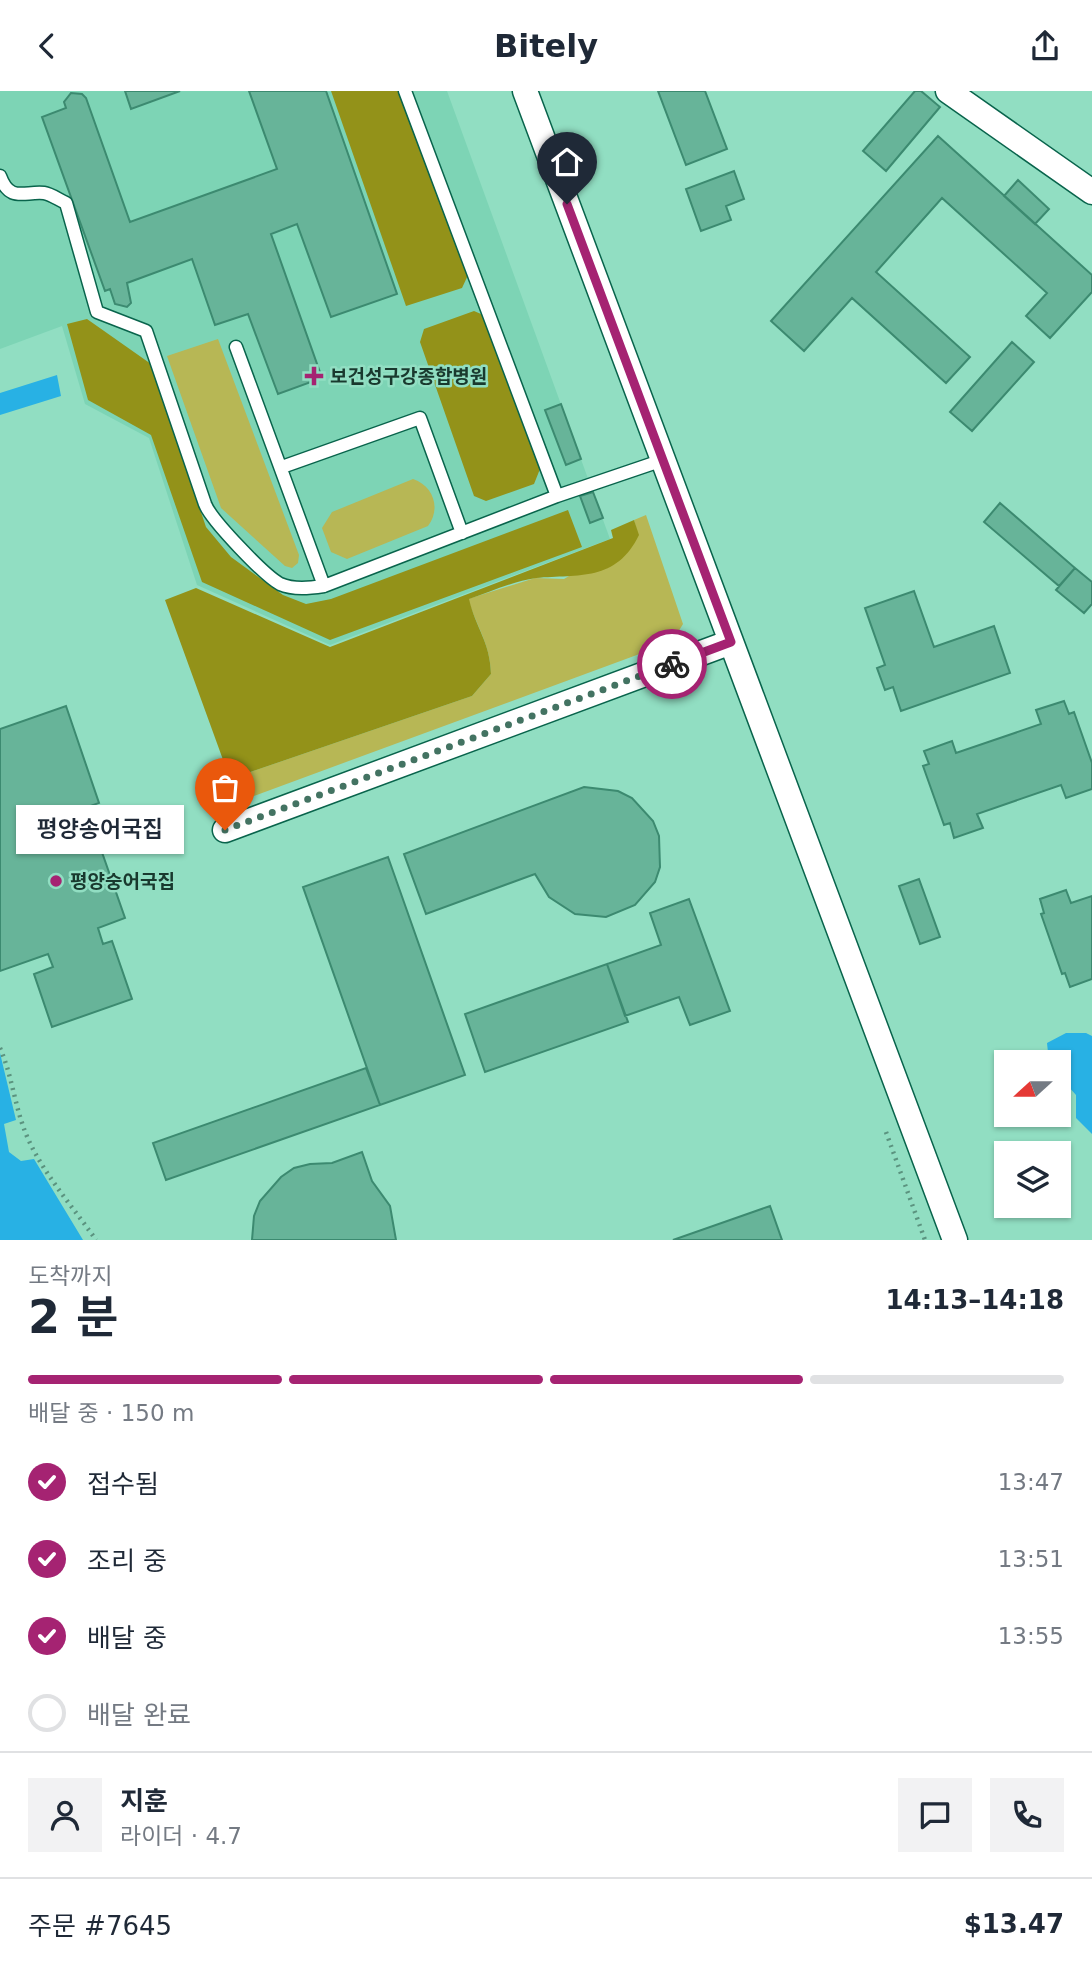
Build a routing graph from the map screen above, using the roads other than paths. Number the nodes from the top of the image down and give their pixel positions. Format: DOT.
graph roads {
  1 [pos="405,91"];
  2 [pos="525,91"];
  3 [pos="950,93"];
  4 [pos="0,176"];
  5 [pos="1092,192"];
  6 [pos="236,347"];
  7 [pos="663,460"];
  8 [pos="282,467"];
  9 [pos="557,496"];
  10 [pos="462,533"];
  11 [pos="324,586"];
  12 [pos="731,642"];
  13 [pos="225,830"];
  14 [pos="955,1240"];
  1 -- 9 [label="lane"];
  2 -- 7 [label="street"];
  3 -- 5 [label="street"];
  4 -- 11 [label="lane"];
  6 -- 8 [label="lane"];
  7 -- 9 [label="lane"];
  7 -- 12 [label="street"];
  8 -- 10 [label="lane"];
  8 -- 11 [label="lane"];
  9 -- 10 [label="lane"];
  10 -- 11 [label="lane"];
  12 -- 13 [label="street"];
  12 -- 14 [label="street"];
}
